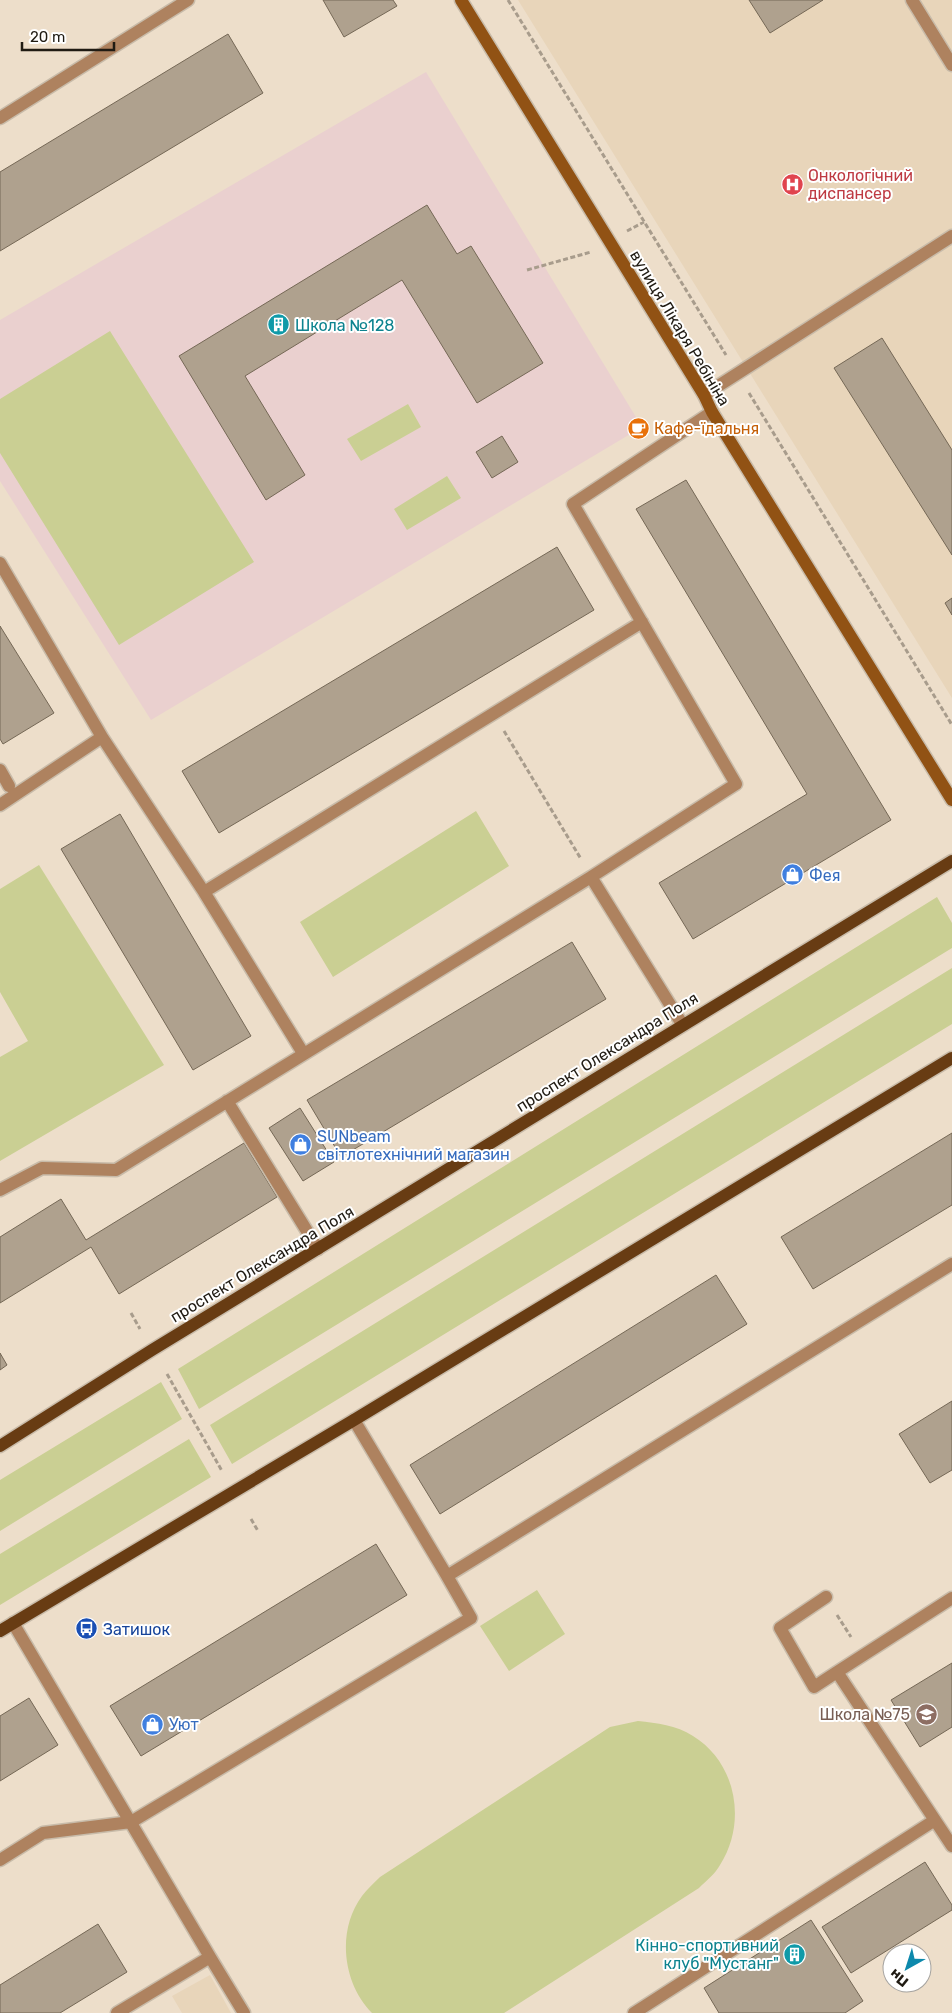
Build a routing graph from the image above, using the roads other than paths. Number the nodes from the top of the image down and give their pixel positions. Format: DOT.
graph roads {
  1 [pos="188,0"];
  2 [pos="461,0"];
  3 [pos="912,0"];
  4 [pos="952,65"];
  5 [pos="0,118"];
  6 [pos="952,236"];
  7 [pos="704,395"];
  8 [pos="712,412"];
  9 [pos="0,563"];
  10 [pos="642,622"];
  11 [pos="102,737"];
  12 [pos="0,770"];
  13 [pos="9,786"];
  14 [pos="952,800"];
  15 [pos="0,805"];
  16 [pos="952,861"];
  17 [pos="591,877"];
  18 [pos="204,892"];
  19 [pos="682,1024"];
  20 [pos="303,1053"];
  21 [pos="952,1058"];
  22 [pos="227,1101"];
  23 [pos="0,1190"];
  24 [pos="318,1250"];
  25 [pos="952,1264"];
  26 [pos="354,1420"];
  27 [pos="0,1446"];
  28 [pos="448,1576"];
  29 [pos="826,1597"];
  30 [pos="952,1598"];
  31 [pos="13,1623"];
  32 [pos="0,1631"];
  33 [pos="837,1672"];
  34 [pos="935,1820"];
  35 [pos="131,1822"];
  36 [pos="952,1846"];
  37 [pos="0,1860"];
  38 [pos="210,1957"];
  39 [pos="118,2013"];
  40 [pos="244,2013"];
  41 [pos="634,2013"];
  1 -- 5 [label="lane"];
  2 -- 7 [label="street, вулиця Лікаря Ребініна"];
  3 -- 4 [label="lane"];
  6 -- 7 [label="lane"];
  7 -- 8 [label="street, вулиця Лікаря Ребініна"];
  8 -- 10 [label="lane"];
  8 -- 14 [label="street, вулиця Лікаря Ребініна"];
  9 -- 11 [label="lane"];
  10 -- 17 [label="lane"];
  10 -- 18 [label="lane"];
  11 -- 15 [label="lane"];
  11 -- 18 [label="lane"];
  12 -- 13 [label="lane"];
  16 -- 19 [label="main road, проспект Олександра Поля"];
  17 -- 19 [label="lane"];
  17 -- 20 [label="lane"];
  18 -- 20 [label="lane"];
  19 -- 24 [label="main road, проспект Олександра Поля"];
  20 -- 22 [label="lane"];
  21 -- 26 [label="main road"];
  22 -- 23 [label="lane"];
  22 -- 24 [label="lane"];
  24 -- 27 [label="main road, проспект Олександра Поля"];
  25 -- 28 [label="lane"];
  26 -- 28 [label="lane"];
  26 -- 31 [label="main road"];
  28 -- 35 [label="lane"];
  29 -- 33 [label="lane"];
  30 -- 33 [label="lane"];
  31 -- 32 [label="main road"];
  31 -- 35 [label="lane"];
  33 -- 34 [label="lane"];
  34 -- 36 [label="lane"];
  34 -- 41 [label="lane"];
  35 -- 37 [label="lane"];
  35 -- 38 [label="lane"];
  38 -- 39 [label="lane"];
  38 -- 40 [label="lane"];
}
